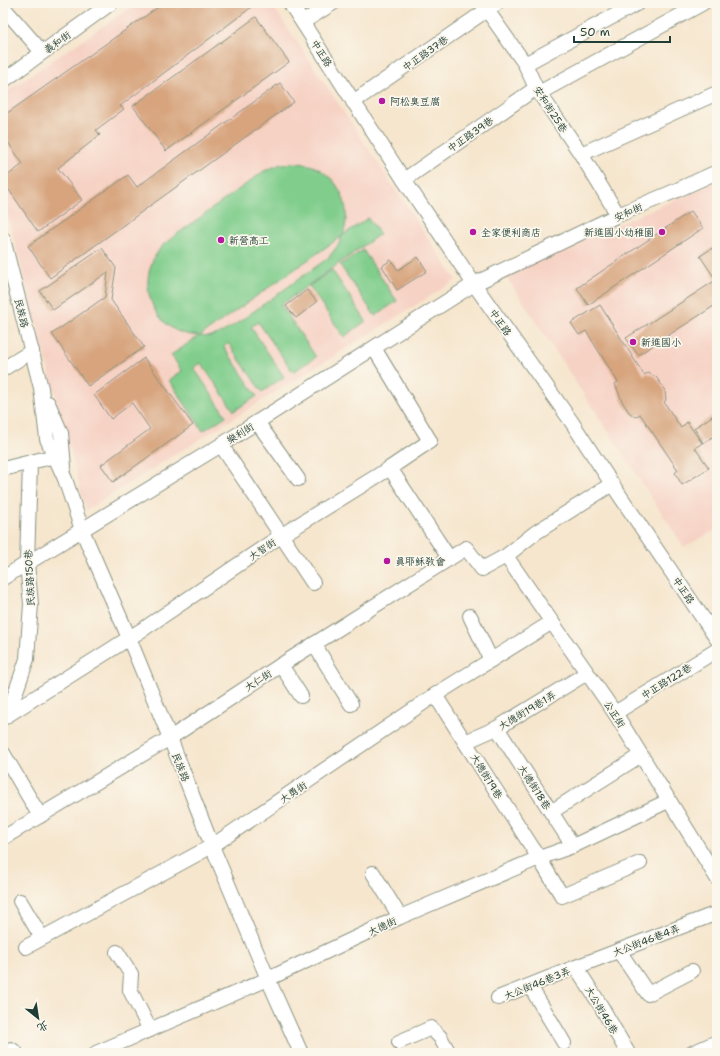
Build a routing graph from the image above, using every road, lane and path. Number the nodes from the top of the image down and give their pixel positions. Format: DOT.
graph roads {
  1 [pos="111,3"];
  2 [pos="290,3"];
  3 [pos="333,3"];
  4 [pos="638,3"];
  5 [pos="703,3"];
  6 [pos="489,5"];
  7 [pos="3,7"];
  8 [pos="303,22"];
  9 [pos="42,52"];
  10 [pos="525,64"];
  11 [pos="3,81"];
  12 [pos="538,90"];
  13 [pos="717,93"];
  14 [pos="353,102"];
  15 [pos="581,154"];
  16 [pos="717,172"];
  17 [pos="404,180"];
  18 [pos="618,215"];
  19 [pos="3,239"];
  20 [pos="474,284"];
  21 [pos="374,348"];
  22 [pos="32,351"];
  23 [pos="3,369"];
  24 [pos="41,388"];
  25 [pos="257,422"];
  26 [pos="222,444"];
  27 [pos="55,456"];
  28 [pos="30,462"];
  29 [pos="390,468"];
  30 [pos="3,469"];
  31 [pos="65,479"];
  32 [pos="298,479"];
  33 [pos="612,484"];
  34 [pos="82,530"];
  35 [pos="282,535"];
  36 [pos="506,556"];
  37 [pos="449,558"];
  38 [pos="26,564"];
  39 [pos="3,578"];
  40 [pos="313,583"];
  41 [pos="470,616"];
  42 [pos="552,622"];
  43 [pos="129,638"];
  44 [pos="717,639"];
  45 [pos="314,644"];
  46 [pos="717,650"];
  47 [pos="491,660"];
  48 [pos="281,665"];
  49 [pos="587,673"];
  50 [pos="435,695"];
  51 [pos="300,696"];
  52 [pos="351,704"];
  53 [pos="3,710"];
  54 [pos="615,713"];
  55 [pos="3,718"];
  56 [pos="497,728"];
  57 [pos="170,738"];
  58 [pos="465,742"];
  59 [pos="3,753"];
  60 [pos="641,755"];
  61 [pos="668,801"];
  62 [pos="551,812"];
  63 [pos="40,816"];
  64 [pos="3,838"];
  65 [pos="212,846"];
  66 [pos="573,846"];
  67 [pos="539,858"];
  68 [pos="640,863"];
  69 [pos="373,873"];
  70 [pos="717,878"];
  71 [pos="20,901"];
  72 [pos="717,914"];
  73 [pos="400,917"];
  74 [pos="42,938"];
  75 [pos="26,947"];
  76 [pos="619,951"];
  77 [pos="117,952"];
  78 [pos="576,967"];
  79 [pos="692,971"];
  80 [pos="268,979"];
  81 [pos="530,986"];
  82 [pos="498,998"];
  83 [pos="150,1030"];
  84 [pos="399,1042"];
  85 [pos="717,1042"];
  86 [pos="564,1043"];
  87 [pos="3,1052"];
  88 [pos="16,1053"];
  89 [pos="96,1053"];
  90 [pos="301,1053"];
  91 [pos="449,1053"];
  92 [pos="628,1053"];
  93 [pos="692,1053"];
  1 -- 9 [label="street, 義和街"];
  2 -- 8 [label="street, 中正路"];
  3 -- 8 [label="street"];
  4 -- 10 [label="street"];
  5 -- 12 [label="street, 中正路39巷"];
  6 -- 10 [label="street, 安和街25巷"];
  6 -- 14 [label="street, 中正路37巷"];
  7 -- 9 [label="street"];
  8 -- 14 [label="street, 中正路"];
  9 -- 11 [label="street, 義和街"];
  10 -- 12 [label="street, 安和街25巷"];
  12 -- 15 [label="street, 安和街25巷"];
  12 -- 17 [label="street, 中正路39巷"];
  13 -- 15 [label="street"];
  14 -- 17 [label="street, 中正路"];
  15 -- 18 [label="street, 安和街25巷"];
  16 -- 18 [label="street, 安和街"];
  17 -- 20 [label="street, 中正路"];
  18 -- 20 [label="street, 安和街"];
  19 -- 22 [label="street, 民族路"];
  20 -- 21 [label="street, 樂利街"];
  20 -- 33 [label="street, 中正路"];
  21 -- 25 [label="street, 樂利街"];
  21 -- 29 [label="street, 大智街"];
  22 -- 23 [label="street"];
  22 -- 24 [label="street, 民族路"];
  24 -- 27 [label="street, 民族路"];
  24 -- 31 [label="street, 民族路"];
  25 -- 26 [label="street, 樂利街"];
  25 -- 32 [label="street"];
  26 -- 34 [label="street, 樂利街"];
  26 -- 35 [label="street"];
  27 -- 28 [label="street"];
  27 -- 31 [label="street, 民族路"];
  28 -- 30 [label="street"];
  28 -- 38 [label="street, 民族路150巷"];
  29 -- 35 [label="street, 大智街"];
  29 -- 37 [label="street"];
  31 -- 34 [label="street, 民族路"];
  33 -- 36 [label="street"];
  33 -- 44 [label="street, 中正路"];
  34 -- 38 [label="street, 樂利街"];
  34 -- 43 [label="street, 民族路"];
  35 -- 40 [label="street"];
  35 -- 43 [label="street, 大智街"];
  36 -- 37 [label="street, 大仁街"];
  36 -- 42 [label="street, 公正街"];
  37 -- 45 [label="street, 大仁街"];
  38 -- 39 [label="street, 樂利街"];
  38 -- 53 [label="street, 民族路150巷"];
  41 -- 47 [label="street"];
  42 -- 47 [label="street, 大勇街"];
  42 -- 49 [label="street, 公正街"];
  43 -- 55 [label="street, 大智街"];
  43 -- 57 [label="street, 民族路"];
  45 -- 48 [label="street, 大仁街"];
  45 -- 52 [label="street"];
  46 -- 54 [label="street, 中正路122巷"];
  47 -- 50 [label="street, 大勇街"];
  48 -- 51 [label="street"];
  48 -- 57 [label="street, 大仁街"];
  49 -- 54 [label="street, 公正街"];
  49 -- 56 [label="street, 大德街19巷1弄"];
  50 -- 58 [label="street, 大德街19巷"];
  50 -- 65 [label="street, 大勇街"];
  54 -- 60 [label="street, 公正街"];
  56 -- 58 [label="street, 大德街19巷1弄"];
  56 -- 62 [label="street, 大德街18巷"];
  57 -- 63 [label="street, 大仁街"];
  57 -- 65 [label="street, 民族路"];
  58 -- 67 [label="street, 大德街19巷"];
  59 -- 63 [label="street"];
  60 -- 61 [label="street, 公正街"];
  60 -- 62 [label="street"];
  61 -- 66 [label="street, 大德街"];
  61 -- 70 [label="street, 公正街"];
  62 -- 66 [label="street, 大德街18巷"];
  63 -- 64 [label="street, 大仁街"];
  65 -- 74 [label="street, 大勇街"];
  65 -- 80 [label="street, 民族路"];
  66 -- 67 [label="street, 大德街"];
  67 -- 68 [label="street, 大德街19巷"];
  67 -- 73 [label="street, 大德街"];
  69 -- 73 [label="street"];
  71 -- 74 [label="street"];
  72 -- 76 [label="street, 大公街46巷4弄"];
  73 -- 80 [label="street, 大德街"];
  74 -- 75 [label="street, 大勇街"];
  76 -- 78 [label="street, 大公街46巷4弄"];
  76 -- 79 [label="street"];
  77 -- 83 [label="street"];
  78 -- 81 [label="street, 大公街46巷3弄"];
  78 -- 92 [label="street, 大公街46巷"];
  80 -- 83 [label="street, 大德街"];
  80 -- 90 [label="street, 民族路"];
  81 -- 82 [label="street, 大公街46巷3弄"];
  81 -- 86 [label="street"];
  83 -- 89 [label="street, 大德街"];
  84 -- 91 [label="street"];
  85 -- 93 [label="street"];
  87 -- 88 [label="street"];
}
